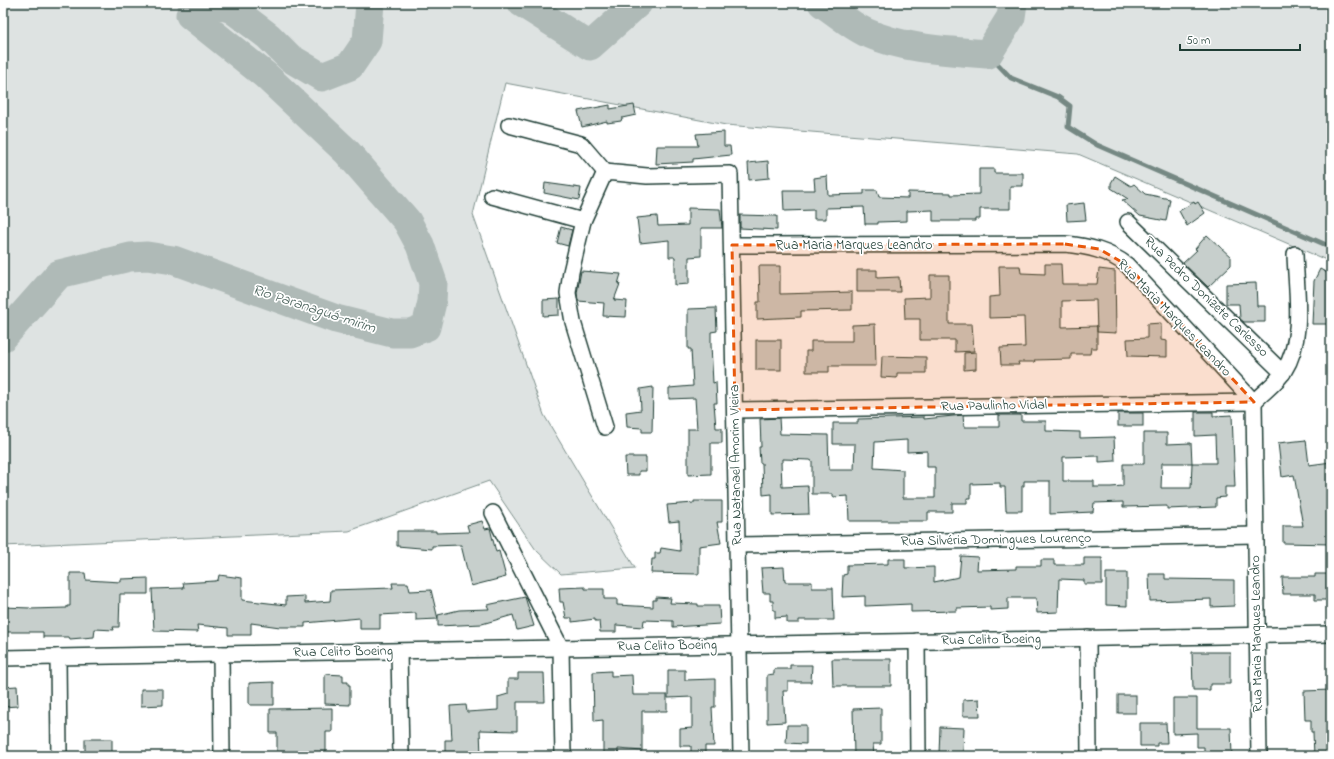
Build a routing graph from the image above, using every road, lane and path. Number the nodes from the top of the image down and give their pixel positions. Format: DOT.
graph roads {
  1 [pos="509,125"];
  2 [pos="605,172"];
  3 [pos="492,196"];
  4 [pos="583,222"];
  5 [pos="1128,222"];
  6 [pos="732,245"];
  7 [pos="1296,254"];
  8 [pos="1283,373"];
  9 [pos="1254,402"];
  10 [pos="735,410"];
  11 [pos="605,427"];
  12 [pos="493,513"];
  13 [pos="1256,535"];
  14 [pos="737,545"];
  15 [pos="1331,634"];
  16 [pos="1257,635"];
  17 [pos="1088,638"];
  18 [pos="917,641"];
  19 [pos="739,644"];
  20 [pos="561,648"];
  21 [pos="399,651"];
  22 [pos="221,654"];
  23 [pos="58,657"];
  24 [pos="3,658"];
  25 [pos="59,756"];
  26 [pos="222,756"];
  27 [pos="401,756"];
  28 [pos="563,756"];
  29 [pos="741,756"];
  30 [pos="918,756"];
  31 [pos="1089,756"];
  32 [pos="1259,756"];
  1 -- 2 [label="street"];
  2 -- 4 [label="street"];
  2 -- 6 [label="street, Rua Natanael Amorim Vieira"];
  3 -- 4 [label="street"];
  4 -- 11 [label="street"];
  5 -- 8 [label="street, Rua Pedro Donizete Carlesso"];
  6 -- 9 [label="street, Rua Maria Marques Leandro"];
  6 -- 10 [label="street, Rua Natanael Amorim Vieira"];
  7 -- 8 [label="street"];
  8 -- 9 [label="street"];
  9 -- 10 [label="street, Rua Paulinho Vidal"];
  9 -- 13 [label="street, Rua Maria Marques Leandro"];
  10 -- 14 [label="street, Rua Natanael Amorim Vieira"];
  12 -- 20 [label="street"];
  13 -- 14 [label="street, Rua Silvéria Domingues Lourenço"];
  13 -- 16 [label="street, Rua Maria Marques Leandro"];
  14 -- 19 [label="street, Rua Natanael Amorim Vieira"];
  15 -- 16 [label="street, Rua Celito Boeing"];
  16 -- 17 [label="street, Rua Celito Boeing"];
  16 -- 32 [label="street, Rua Maria Marques Leandro"];
  17 -- 18 [label="street, Rua Celito Boeing"];
  17 -- 31 [label="street"];
  18 -- 19 [label="street, Rua Celito Boeing"];
  18 -- 30 [label="street"];
  19 -- 20 [label="street, Rua Celito Boeing"];
  19 -- 29 [label="street, Rua Natanael Amorim Vieira"];
  20 -- 21 [label="street, Rua Celito Boeing"];
  20 -- 28 [label="street"];
  21 -- 22 [label="street, Rua Celito Boeing"];
  21 -- 27 [label="street"];
  22 -- 23 [label="street, Rua Celito Boeing"];
  22 -- 26 [label="street"];
  23 -- 24 [label="street, Rua Celito Boeing"];
  23 -- 25 [label="street"];
}
